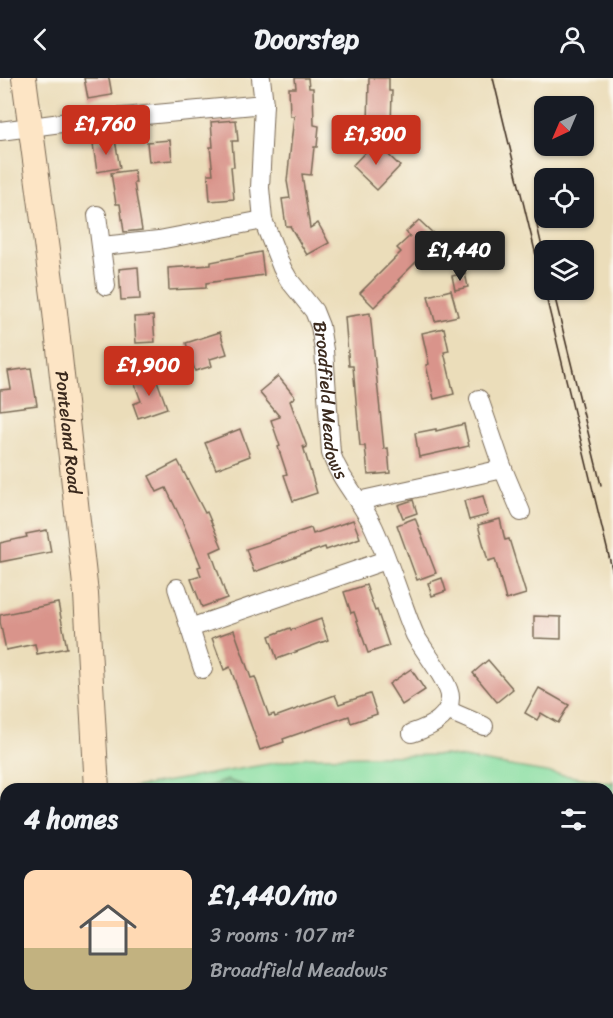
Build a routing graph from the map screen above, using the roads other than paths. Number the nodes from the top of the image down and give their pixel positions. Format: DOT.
graph roads {
  1 [pos="24,78"];
  2 [pos="261,78"];
  3 [pos="264,104"];
  4 [pos="30,127"];
  5 [pos="0,131"];
  6 [pos="97,215"];
  7 [pos="263,220"];
  8 [pos="102,246"];
  9 [pos="106,286"];
  10 [pos="479,399"];
  11 [pos="503,469"];
  12 [pos="358,501"];
  13 [pos="521,512"];
  14 [pos="386,560"];
  15 [pos="177,588"];
  16 [pos="190,628"];
  17 [pos="203,669"];
  18 [pos="447,710"];
  19 [pos="484,726"];
  20 [pos="412,733"];
  21 [pos="96,783"];
  1 -- 4 [label="main road, Ponteland Road"];
  2 -- 3 [label="street, Broadfield Meadows"];
  3 -- 4 [label="street"];
  3 -- 7 [label="street, Broadfield Meadows"];
  4 -- 5 [label="street"];
  4 -- 21 [label="main road, Ponteland Road"];
  6 -- 8 [label="street"];
  7 -- 8 [label="street"];
  7 -- 12 [label="street, Broadfield Meadows"];
  8 -- 9 [label="street"];
  10 -- 11 [label="street"];
  11 -- 12 [label="street"];
  11 -- 13 [label="street"];
  12 -- 14 [label="street, Broadfield Meadows"];
  14 -- 16 [label="street"];
  14 -- 18 [label="street, Broadfield Meadows"];
  15 -- 16 [label="street"];
  16 -- 17 [label="street"];
  18 -- 19 [label="street"];
  18 -- 20 [label="street"];
}
